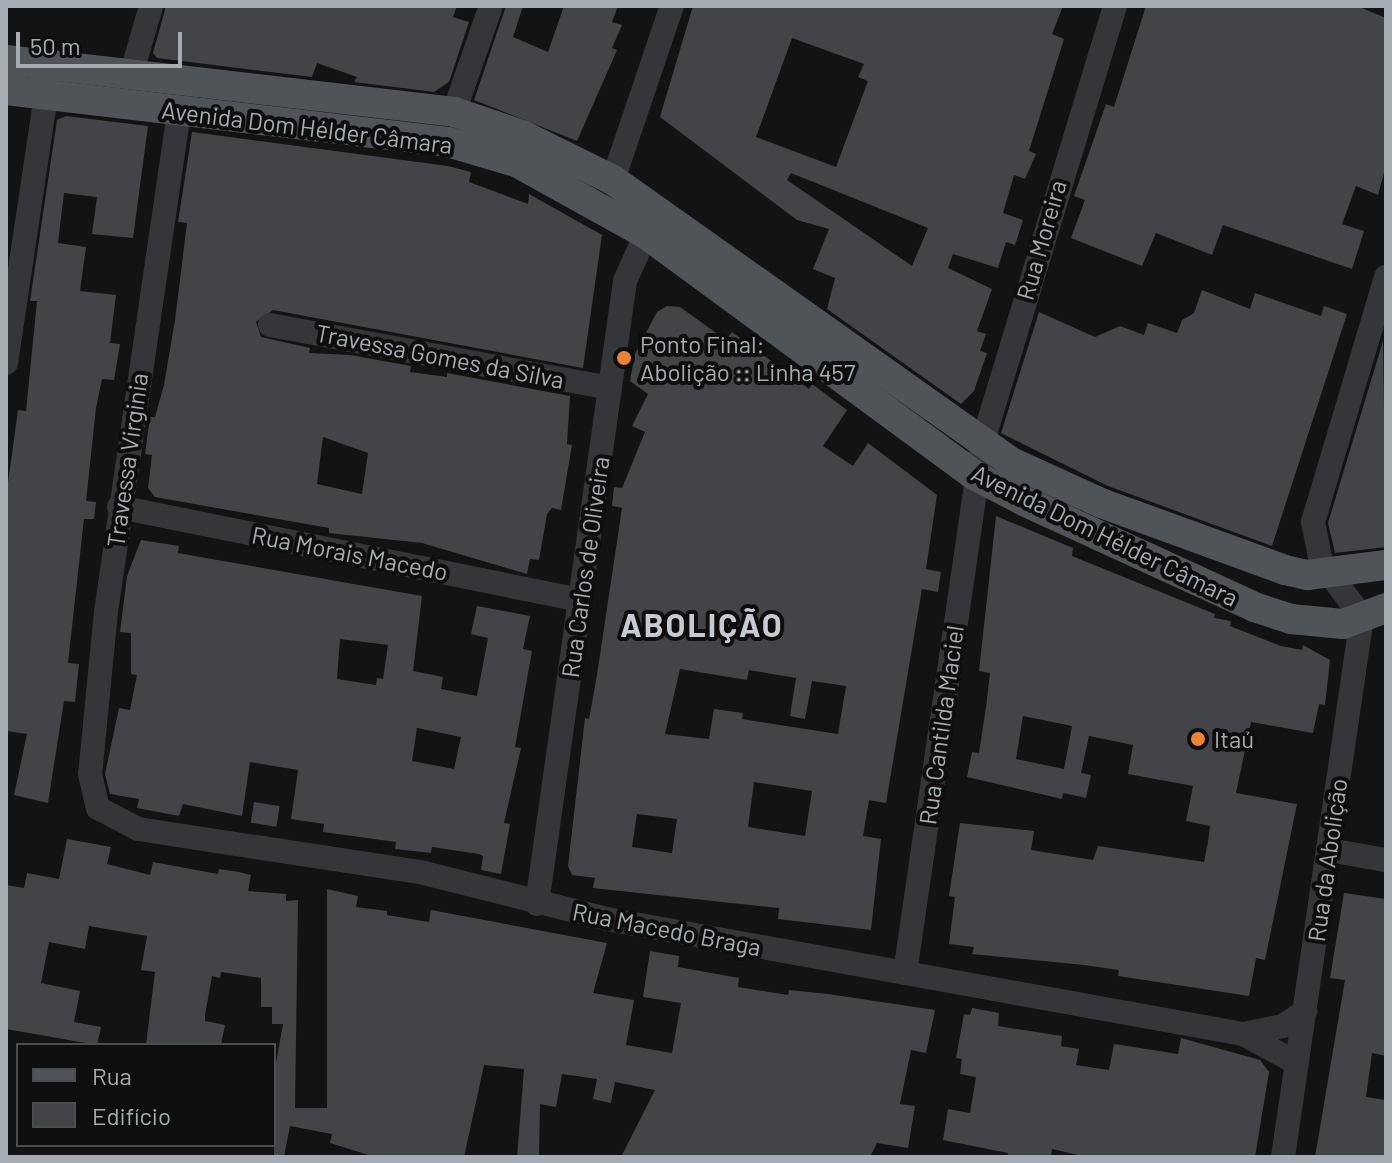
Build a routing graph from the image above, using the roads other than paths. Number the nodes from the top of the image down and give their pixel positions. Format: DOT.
graph roads {
  1 [pos="151,6"];
  2 [pos="491,6"];
  3 [pos="672,6"];
  4 [pos="1115,6"];
  5 [pos="6,60"];
  6 [pos="41,63"];
  7 [pos="131,75"];
  8 [pos="6,90"];
  9 [pos="46,95"];
  10 [pos="179,112"];
  11 [pos="454,112"];
  12 [pos="613,180"];
  13 [pos="646,234"];
  14 [pos="1386,277"];
  15 [pos="270,325"];
  16 [pos="6,363"];
  17 [pos="610,388"];
  18 [pos="982,444"];
  19 [pos="976,476"];
  20 [pos="119,507"];
  21 [pos="1386,565"];
  22 [pos="1330,573"];
  23 [pos="580,600"];
  24 [pos="1374,613"];
  25 [pos="98,808"];
  26 [pos="1329,850"];
  27 [pos="1386,860"];
  28 [pos="537,904"];
  29 [pos="905,973"];
  30 [pos="1305,1011"];
  31 [pos="1243,1034"];
  32 [pos="1297,1063"];
  33 [pos="1283,1157"];
  1 -- 7 [label="street"];
  2 -- 11 [label="street"];
  3 -- 12 [label="street"];
  4 -- 18 [label="street, Rua Moreira"];
  5 -- 6 [label="main road, Avenida Dom Hélder Câmara"];
  6 -- 7 [label="main road, Avenida Dom Hélder Câmara"];
  6 -- 9 [label="street"];
  7 -- 11 [label="main road, Avenida Dom Hélder Câmara"];
  8 -- 9 [label="main road, Avenida Dom Hélder Câmara"];
  9 -- 10 [label="main road, Avenida Dom Hélder Câmara"];
  9 -- 16 [label="street"];
  10 -- 13 [label="main road, Avenida Dom Hélder Câmara"];
  10 -- 20 [label="street, Travessa Virginia"];
  11 -- 12 [label="main road, Avenida Dom Hélder Câmara"];
  12 -- 18 [label="main road, Avenida Dom Hélder Câmara"];
  13 -- 17 [label="street, Rua Carlos de Oliveira"];
  13 -- 19 [label="main road, Avenida Dom Hélder Câmara"];
  14 -- 22 [label="street"];
  15 -- 17 [label="street, Travessa Gomes da Silva"];
  17 -- 23 [label="street, Rua Carlos de Oliveira"];
  18 -- 19 [label="street, Rua Moreira"];
  18 -- 22 [label="main road, Avenida Dom Hélder Câmara"];
  19 -- 24 [label="main road, Avenida Dom Hélder Câmara"];
  19 -- 29 [label="street, Rua Cantilda Maciel"];
  20 -- 23 [label="street, Rua Morais Macedo"];
  20 -- 25 [label="street, Travessa Virginia"];
  21 -- 22 [label="main road, Avenida Dom Hélder Câmara"];
  22 -- 24 [label="street"];
  23 -- 28 [label="street, Rua Carlos de Oliveira"];
  24 -- 26 [label="street, Rua da Abolição"];
  25 -- 28 [label="street, Rua Macedo Braga"];
  26 -- 27 [label="street"];
  26 -- 30 [label="street, Rua da Abolição"];
  28 -- 29 [label="street, Rua Macedo Braga"];
  29 -- 31 [label="street, Rua Macedo Braga"];
  30 -- 31 [label="street, Rua Macedo Braga"];
  30 -- 32 [label="street, Rua da Abolição"];
  31 -- 32 [label="street, Rua Macedo Braga"];
  32 -- 33 [label="street, Rua da Abolição"];
}
